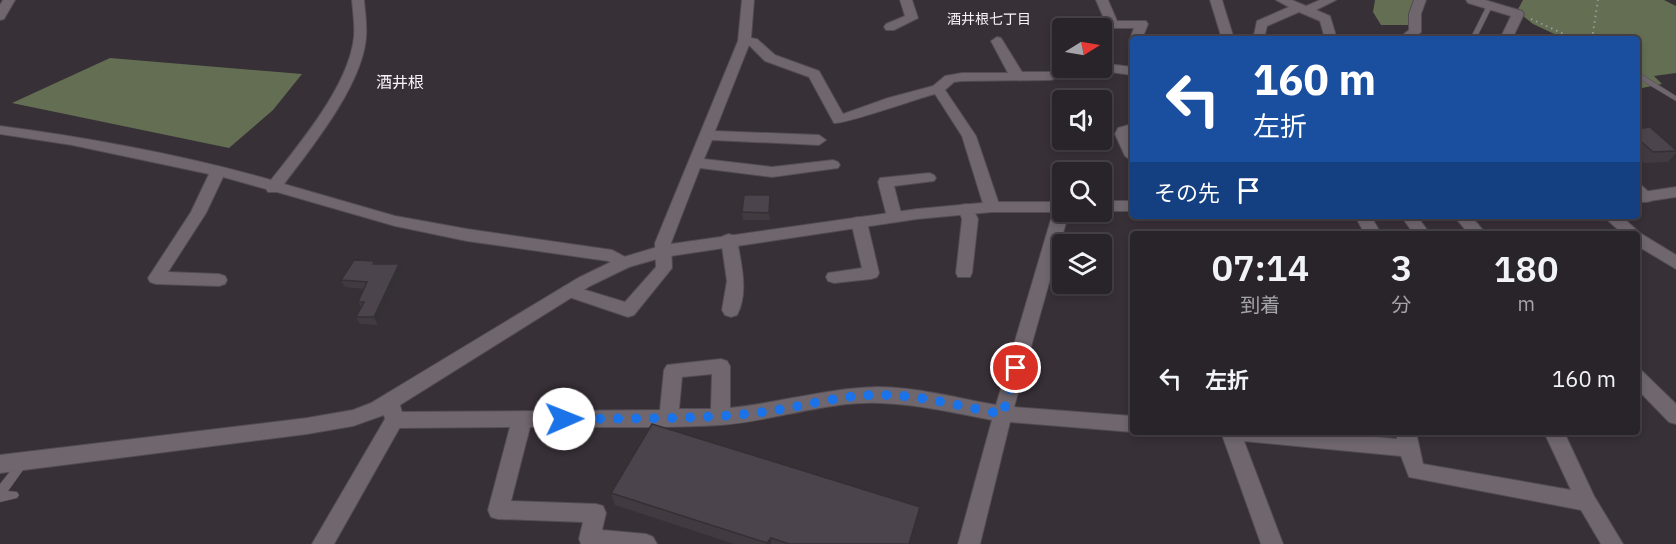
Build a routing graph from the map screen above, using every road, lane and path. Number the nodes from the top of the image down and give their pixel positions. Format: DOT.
graph roads {
  1 [pos="9,0"];
  2 [pos="358,0"];
  3 [pos="748,0"];
  4 [pos="906,0"];
  5 [pos="1102,0"];
  6 [pos="1216,0"];
  7 [pos="1282,0"];
  8 [pos="1330,0"];
  9 [pos="1420,0"];
  10 [pos="1472,0"];
  11 [pos="1598,0"];
  12 [pos="1490,5"];
  13 [pos="1303,9"];
  14 [pos="1518,14"];
  15 [pos="0,16"];
  16 [pos="890,27"];
  17 [pos="1260,34"];
  18 [pos="1137,36"];
  19 [pos="1227,36"];
  20 [pos="1331,36"];
  21 [pos="1409,36"];
  22 [pos="1474,36"];
  23 [pos="1507,36"];
  24 [pos="1570,36"];
  25 [pos="1592,36"];
  26 [pos="997,40"];
  27 [pos="744,41"];
  28 [pos="1112,68"];
  29 [pos="1130,71"];
  30 [pos="1017,76"];
  31 [pos="1052,76"];
  32 [pos="1640,76"];
  33 [pos="938,89"];
  34 [pos="1676,99"];
  35 [pos="1130,128"];
  36 [pos="0,130"];
  37 [pos="706,135"];
  38 [pos="819,140"];
  39 [pos="1130,152"];
  40 [pos="695,163"];
  41 [pos="833,165"];
  42 [pos="218,171"];
  43 [pos="929,178"];
  44 [pos="273,188"];
  45 [pos="1676,192"];
  46 [pos="1640,194"];
  47 [pos="1112,206"];
  48 [pos="1130,206"];
  49 [pos="992,207"];
  50 [pos="1052,208"];
  51 [pos="966,209"];
  52 [pos="894,217"];
  53 [pos="1465,219"];
  54 [pos="1615,219"];
  55 [pos="859,222"];
  56 [pos="1058,222"];
  57 [pos="1475,231"];
  58 [pos="1629,231"];
  59 [pos="729,240"];
  60 [pos="1640,240"];
  61 [pos="664,251"];
  62 [pos="623,263"];
  63 [pos="1676,263"];
  64 [pos="964,273"];
  65 [pos="834,277"];
  66 [pos="219,280"];
  67 [pos="569,291"];
  68 [pos="731,310"];
  69 [pos="1640,380"];
  70 [pos="392,411"];
  71 [pos="1003,414"];
  72 [pos="1676,416"];
  73 [pos="720,417"];
  74 [pos="669,418"];
  75 [pos="522,419"];
  76 [pos="1130,424"];
  77 [pos="1232,435"];
  78 [pos="1297,435"];
  79 [pos="1555,435"];
  80 [pos="1407,440"];
  81 [pos="24,461"];
  82 [pos="0,465"];
  83 [pos="0,495"];
  84 [pos="13,495"];
  85 [pos="1587,502"];
  86 [pos="323,544"];
  87 [pos="646,544"];
  88 [pos="969,544"];
  89 [pos="1272,544"];
  90 [pos="1612,544"];
  1 -- 15 [label="street"];
  2 -- 44 [label="street"];
  3 -- 27 [label="street"];
  4 -- 16 [label="street"];
  5 -- 18 [label="street"];
  6 -- 19 [label="street"];
  7 -- 13 [label="street"];
  8 -- 13 [label="street"];
  9 -- 21 [label="street"];
  10 -- 12 [label="street"];
  11 -- 25 [label="path"];
  12 -- 14 [label="street"];
  12 -- 22 [label="lane"];
  13 -- 17 [label="street"];
  13 -- 20 [label="street"];
  14 -- 23 [label="street"];
  14 -- 24 [label="path"];
  26 -- 30 [label="street"];
  27 -- 33 [label="street"];
  27 -- 37 [label="street"];
  28 -- 29 [label="street"];
  30 -- 31 [label="street"];
  30 -- 33 [label="street"];
  32 -- 34 [label="lane"];
  33 -- 49 [label="street"];
  35 -- 39 [label="street"];
  36 -- 42 [label="street"];
  37 -- 38 [label="street"];
  37 -- 40 [label="street"];
  40 -- 41 [label="street"];
  40 -- 61 [label="street"];
  42 -- 44 [label="street"];
  42 -- 66 [label="street"];
  43 -- 52 [label="street"];
  44 -- 62 [label="street"];
  45 -- 46 [label="street"];
  47 -- 48 [label="street"];
  49 -- 50 [label="street"];
  49 -- 51 [label="street"];
  51 -- 52 [label="street"];
  51 -- 64 [label="street"];
  52 -- 55 [label="street"];
  53 -- 57 [label="street"];
  54 -- 58 [label="street"];
  55 -- 59 [label="street"];
  55 -- 65 [label="street"];
  56 -- 71 [label="street"];
  59 -- 61 [label="street"];
  59 -- 68 [label="street"];
  60 -- 63 [label="street"];
  61 -- 62 [label="street"];
  61 -- 67 [label="street"];
  62 -- 67 [label="street"];
  67 -- 70 [label="street"];
  69 -- 72 [label="street"];
  70 -- 75 [label="street"];
  70 -- 81 [label="street"];
  70 -- 86 [label="street"];
  71 -- 73 [label="street"];
  71 -- 76 [label="street"];
  71 -- 88 [label="street"];
  73 -- 74 [label="street"];
  73 -- 74 [label="street"];
  74 -- 75 [label="street"];
  75 -- 87 [label="street"];
  77 -- 89 [label="street"];
  78 -- 80 [label="street"];
  79 -- 85 [label="street"];
  80 -- 85 [label="street"];
  81 -- 82 [label="street"];
  81 -- 83 [label="lane"];
  83 -- 84 [label="lane"];
  85 -- 90 [label="street"];
}
